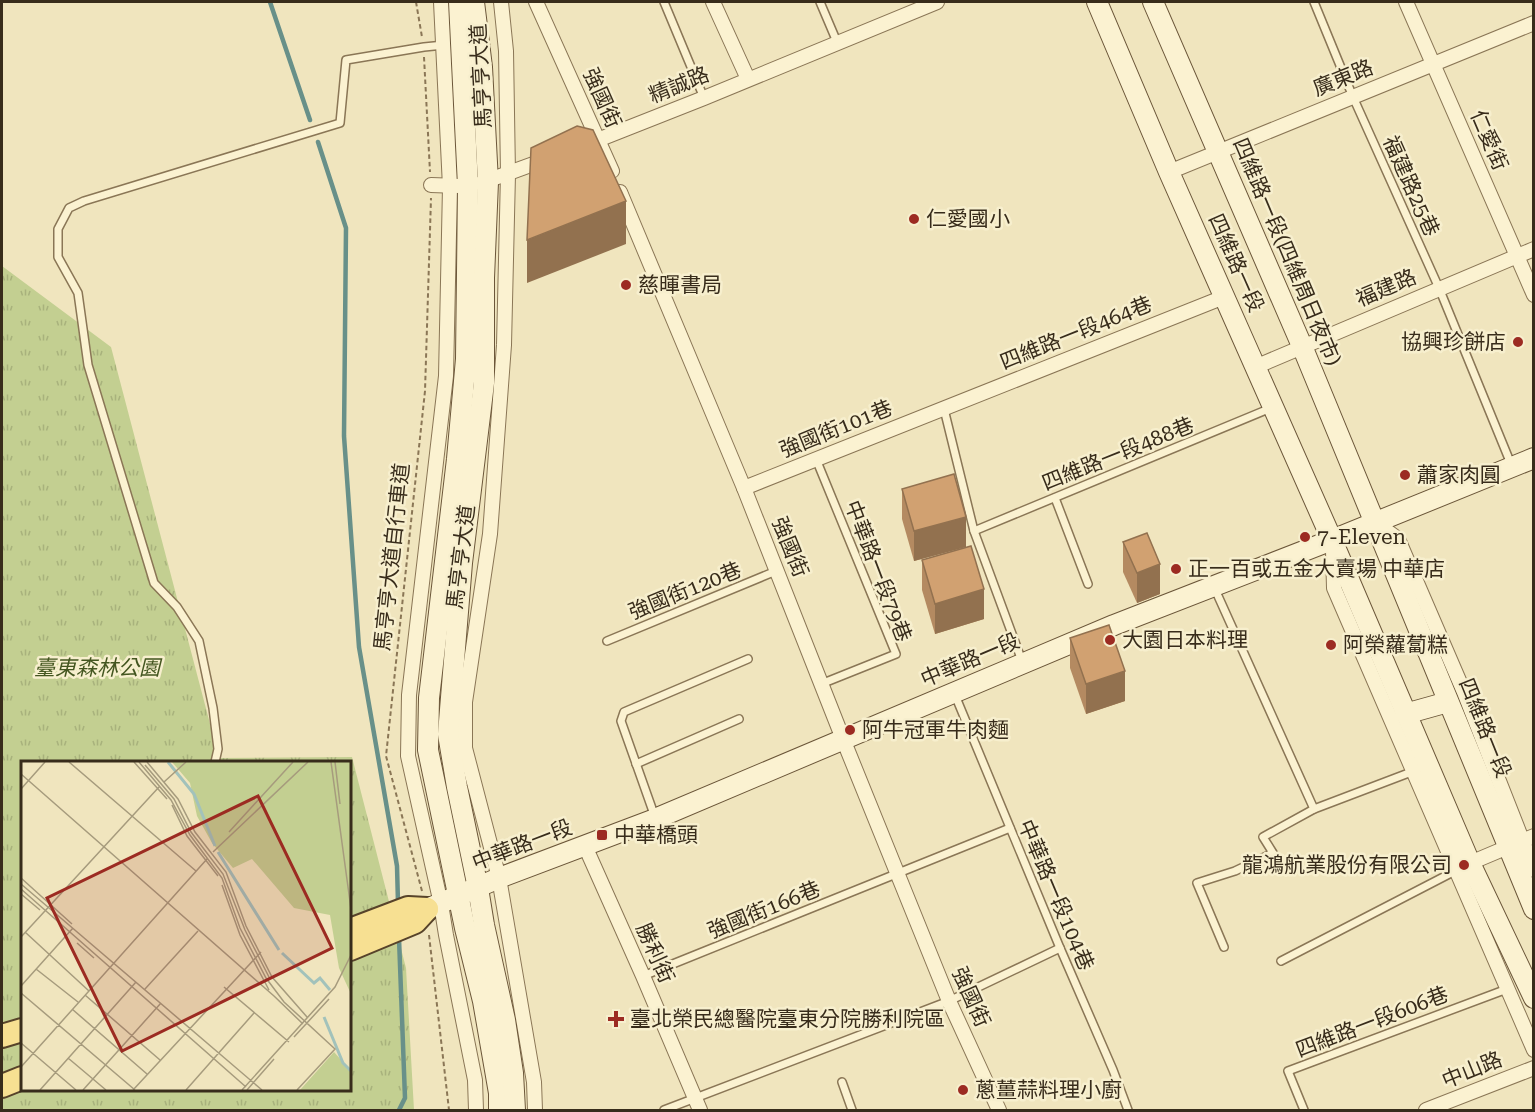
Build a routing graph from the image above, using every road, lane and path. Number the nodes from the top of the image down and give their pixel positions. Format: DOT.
graph roads {
  1 [pos="416,2"];
  2 [pos="441,2"];
  3 [pos="459,2"];
  4 [pos="474,2"];
  5 [pos="501,2"];
  6 [pos="536,2"];
  7 [pos="664,2"];
  8 [pos="713,2"];
  9 [pos="819,2"];
  10 [pos="937,2"];
  11 [pos="1097,2"];
  12 [pos="1153,2"];
  13 [pos="1314,2"];
  14 [pos="1406,2"];
  15 [pos="918,5"];
  16 [pos="1533,23"];
  17 [pos="504,31"];
  18 [pos="461,42"];
  19 [pos="837,42"];
  20 [pos="424,47"];
  21 [pos="1433,64"];
  22 [pos="748,80"];
  23 [pos="1353,97"];
  24 [pos="704,98"];
  25 [pos="598,140"];
  26 [pos="578,147"];
  27 [pos="1218,152"];
  28 [pos="558,155"];
  29 [pos="1169,172"];
  30 [pos="508,174"];
  31 [pos="431,185"];
  32 [pos="469,185"];
  33 [pos="1533,249"];
  34 [pos="1516,256"];
  35 [pos="1439,288"];
  36 [pos="1533,295"];
  37 [pos="1224,297"];
  38 [pos="1302,346"];
  39 [pos="1255,367"];
  40 [pos="455,376"];
  41 [pos="493,384"];
  42 [pos="1274,408"];
  43 [pos="944,409"];
  44 [pos="1533,458"];
  45 [pos="816,459"];
  46 [pos="1512,467"];
  47 [pos="744,488"];
  48 [pos="1055,498"];
  49 [pos="1376,522"];
  50 [pos="974,531"];
  51 [pos="1333,542"];
  52 [pos="776,571"];
  53 [pos="1088,584"];
  54 [pos="1214,586"];
  55 [pos="607,641"];
  56 [pos="748,659"];
  57 [pos="1022,664"];
  58 [pos="821,684"];
  59 [pos="954,693"];
  60 [pos="409,695"];
  61 [pos="429,698"];
  62 [pos="458,701"];
  63 [pos="1448,702"];
  64 [pos="1406,714"];
  65 [pos="739,719"];
  66 [pos="843,739"];
  67 [pos="214,761"];
  68 [pos="636,764"];
  69 [pos="1414,771"];
  70 [pos="1314,809"];
  71 [pos="656,819"];
  72 [pos="1010,828"];
  73 [pos="1521,841"];
  74 [pos="585,846"];
  75 [pos="1463,867"];
  76 [pos="1533,870"];
  77 [pos="897,873"];
  78 [pos="499,879"];
  79 [pos="478,888"];
  80 [pos="442,903"];
  81 [pos="1533,909"];
  82 [pos="351,930"];
  83 [pos="1224,947"];
  84 [pos="1060,948"];
  85 [pos="351,949"];
  86 [pos="1281,961"];
  87 [pos="643,976"];
  88 [pos="1507,989"];
  89 [pos="1533,998"];
  90 [pos="949,1001"];
  91 [pos="21,1030"];
  92 [pos="2,1036"];
  93 [pos="1533,1050"];
  94 [pos="1533,1068"];
  95 [pos="21,1078"];
  96 [pos="842,1082"];
  97 [pos="2,1086"];
  98 [pos="698,1105"];
  99 [pos="449,1110"];
  100 [pos="476,1110"];
  101 [pos="499,1110"];
  102 [pos="515,1110"];
  103 [pos="535,1110"];
  104 [pos="664,1110"];
  105 [pos="852,1110"];
  106 [pos="999,1110"];
  107 [pos="1128,1110"];
  108 [pos="1304,1110"];
  109 [pos="1426,1110"];
  1 -- 20 [label="path, 馬亨亨大道自行車道"];
  2 -- 18 [label="street, 馬亨亨大道"];
  3 -- 18 [label="street, 馬亨亨大道"];
  4 -- 18 [label="street, 馬亨亨大道"];
  5 -- 17 [label="street, 馬亨亨大道"];
  6 -- 25 [label="street, 強國街"];
  7 -- 24 [label="lane"];
  8 -- 22 [label="street"];
  9 -- 19 [label="lane"];
  10 -- 15 [label="street, 精誠路"];
  11 -- 29 [label="street, 四維路一段"];
  12 -- 27 [label="street, 四維路一段(四維周日夜市)"];
  13 -- 23 [label="lane, 福建路25巷"];
  14 -- 21 [label="street, 仁愛街"];
  15 -- 19 [label="street, 精誠路"];
  16 -- 21 [label="street, 廣東路"];
  17 -- 18 [label="street"];
  17 -- 30 [label="street, 馬亨亨大道"];
  18 -- 20 [label="lane"];
  18 -- 32 [label="street, 馬亨亨大道"];
  18 -- 32 [label="street, 馬亨亨大道"];
  19 -- 22 [label="street, 精誠路"];
  20 -- 31 [label="path, 馬亨亨大道自行車道"];
  20 -- 67 [label="lane"];
  21 -- 23 [label="street, 廣東路"];
  21 -- 34 [label="street, 仁愛街"];
  22 -- 24 [label="street, 精誠路"];
  23 -- 27 [label="street, 廣東路"];
  23 -- 35 [label="lane, 福建路25巷"];
  24 -- 25 [label="street, 精誠路"];
  25 -- 26 [label="street, 精誠路"];
  25 -- 47 [label="street, 強國街"];
  27 -- 29 [label="street, 廣東路"];
  27 -- 38 [label="street, 四維路一段(四維周日夜市)"];
  28 -- 30 [label="street"];
  29 -- 37 [label="street, 四維路一段"];
  30 -- 32 [label="street"];
  30 -- 41 [label="street, 馬亨亨大道"];
  31 -- 32 [label="street"];
  31 -- 80 [label="path, 馬亨亨大道自行車道"];
  32 -- 40 [label="street, 馬亨亨大道"];
  32 -- 41 [label="street, 馬亨亨大道"];
  33 -- 34 [label="street, 福建路"];
  34 -- 35 [label="street, 福建路"];
  34 -- 36 [label="street, 仁愛街"];
  35 -- 38 [label="street, 福建路"];
  35 -- 46 [label="lane, 福建路25巷"];
  37 -- 39 [label="street, 四維路一段"];
  37 -- 43 [label="street, 四維路一段464巷"];
  38 -- 39 [label="street, 福建路"];
  38 -- 49 [label="street, 四維路一段(四維周日夜市)"];
  39 -- 42 [label="street, 四維路一段"];
  40 -- 60 [label="street, 馬亨亨大道"];
  40 -- 61 [label="street, 馬亨亨大道"];
  41 -- 62 [label="street, 馬亨亨大道"];
  42 -- 48 [label="lane, 四維路一段488巷"];
  42 -- 51 [label="street, 四維路一段"];
  43 -- 45 [label="street, 強國街101巷"];
  43 -- 50 [label="lane"];
  44 -- 46 [label="street, 中華路一段"];
  45 -- 47 [label="street, 強國街101巷"];
  45 -- 58 [label="lane, 中華路一段79巷"];
  46 -- 49 [label="street, 中華路一段"];
  47 -- 52 [label="street, 強國街"];
  48 -- 50 [label="lane, 四維路一段488巷"];
  48 -- 53 [label="lane"];
  49 -- 51 [label="street, 中華路一段"];
  49 -- 63 [label="street, 四維路一段"];
  49 -- 73 [label="street, 四維路一段"];
  50 -- 57 [label="lane"];
  51 -- 54 [label="street, 中華路一段"];
  51 -- 64 [label="street, 四維路一段"];
  51 -- 69 [label="street, 四維路一段"];
  52 -- 55 [label="lane, 強國街120巷"];
  52 -- 58 [label="street, 強國街"];
  54 -- 57 [label="street, 中華路一段"];
  54 -- 70 [label="lane"];
  56 -- 68 [label="lane"];
  57 -- 59 [label="street, 中華路一段"];
  58 -- 66 [label="street, 強國街"];
  59 -- 66 [label="street, 中華路一段"];
  59 -- 72 [label="lane, 中華路一段104巷"];
  60 -- 61 [label="street"];
  60 -- 80 [label="street, 馬亨亨大道"];
  61 -- 80 [label="street, 馬亨亨大道"];
  62 -- 78 [label="street, 馬亨亨大道"];
  62 -- 79 [label="street, 馬亨亨大道"];
  63 -- 64 [label="street"];
  63 -- 73 [label="street, 四維路一段"];
  64 -- 75 [label="street, 四維路一段"];
  65 -- 68 [label="lane"];
  66 -- 71 [label="street, 中華路一段"];
  66 -- 77 [label="street, 強國街"];
  68 -- 71 [label="lane"];
  69 -- 70 [label="lane"];
  69 -- 75 [label="street, 四維路一段"];
  70 -- 83 [label="lane"];
  71 -- 74 [label="street, 中華路一段"];
  72 -- 77 [label="lane, 強國街166巷"];
  72 -- 84 [label="lane, 中華路一段104巷"];
  73 -- 75 [label="street"];
  73 -- 76 [label="street, 四維路一段"];
  73 -- 81 [label="street, 四維路一段"];
  74 -- 78 [label="street, 中華路一段"];
  74 -- 87 [label="street, 勝利街"];
  75 -- 86 [label="lane"];
  75 -- 88 [label="street, 四維路一段"];
  75 -- 89 [label="street, 四維路一段"];
  77 -- 87 [label="lane, 強國街166巷"];
  77 -- 90 [label="street, 強國街"];
  78 -- 79 [label="street, 中華路一段"];
  78 -- 103 [label="street, 馬亨亨大道"];
  79 -- 80 [label="street, 中華路一段"];
  79 -- 102 [label="street, 馬亨亨大道"];
  80 -- 82 [label="main road"];
  80 -- 85 [label="main road"];
  80 -- 99 [label="path, 馬亨亨大道自行車道"];
  80 -- 100 [label="street, 馬亨亨大道"];
  80 -- 101 [label="street, 馬亨亨大道"];
  84 -- 90 [label="lane"];
  84 -- 107 [label="lane, 中華路一段104巷"];
  87 -- 98 [label="street, 勝利街"];
  88 -- 93 [label="street, 四維路一段"];
  88 -- 108 [label="lane, 四維路一段606巷"];
  90 -- 98 [label="lane"];
  90 -- 106 [label="street, 強國街"];
  91 -- 92 [label="main road"];
  94 -- 109 [label="street, 中山路"];
  95 -- 97 [label="main road"];
  96 -- 105 [label="lane"];
  98 -- 104 [label="lane"];
}
